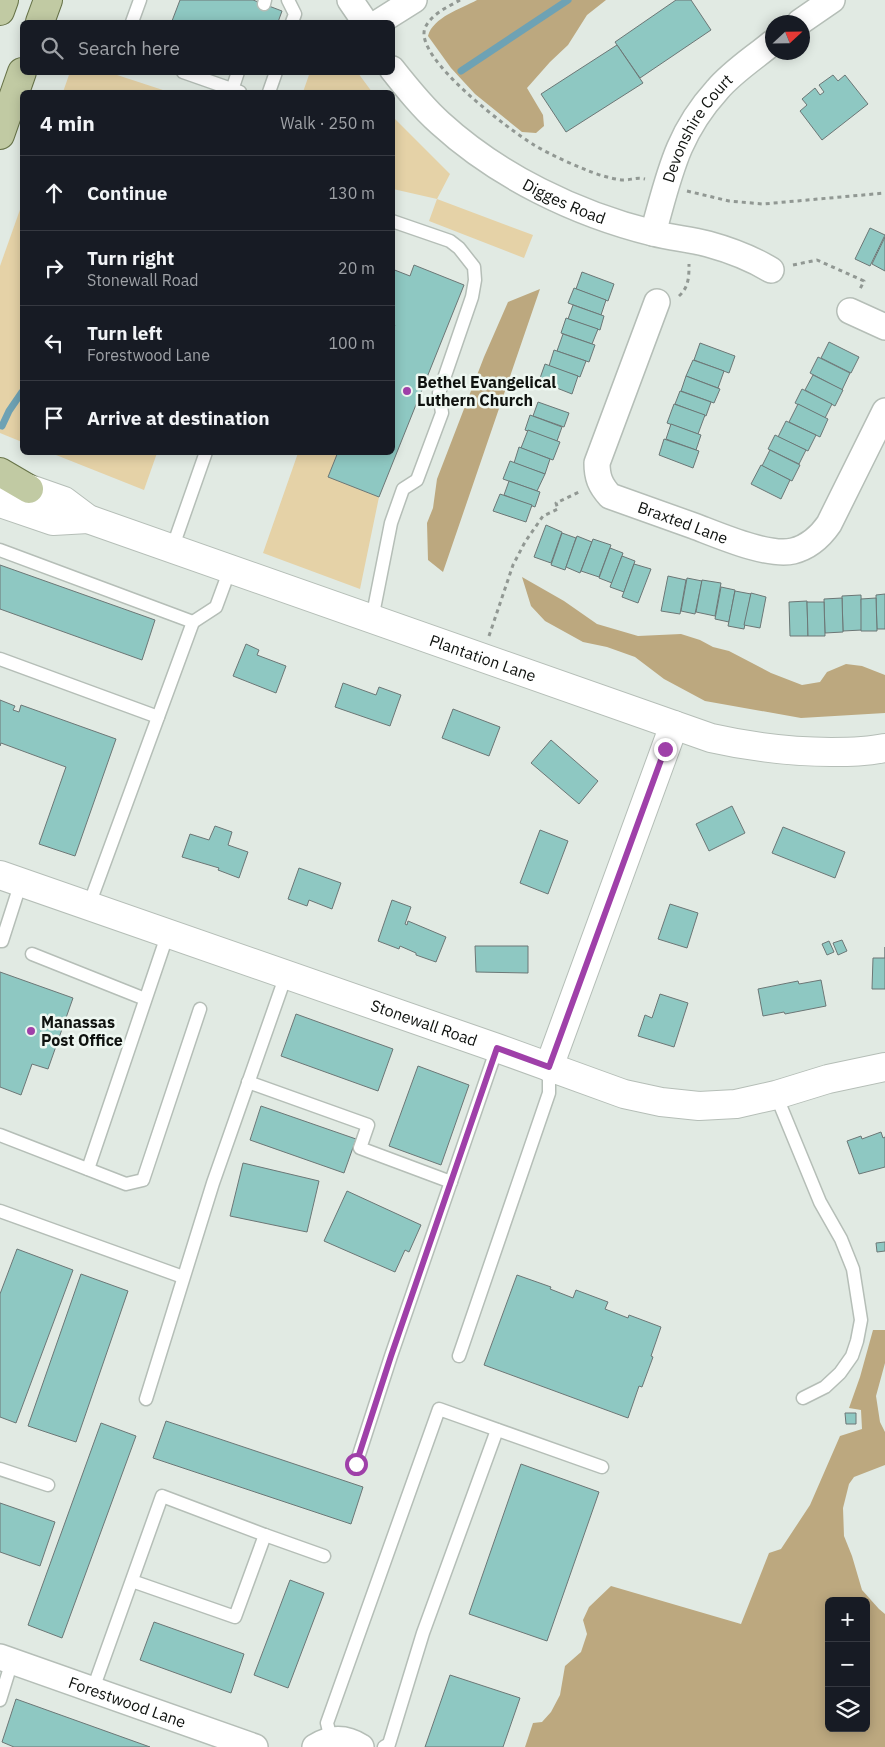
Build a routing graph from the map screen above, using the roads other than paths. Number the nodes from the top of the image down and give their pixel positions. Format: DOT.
graph roads {
  1 [pos="4,0"];
  2 [pos="48,0"];
  3 [pos="140,0"];
  4 [pos="288,0"];
  5 [pos="350,0"];
  6 [pos="414,0"];
  7 [pos="832,0"];
  8 [pos="0,10"];
  9 [pos="810,15"];
  10 [pos="41,20"];
  11 [pos="133,20"];
  12 [pos="293,20"];
  13 [pos="364,20"];
  14 [pos="382,20"];
  15 [pos="765,48"];
  16 [pos="395,73"];
  17 [pos="21,75"];
  18 [pos="191,75"];
  19 [pos="238,75"];
  20 [pos="275,75"];
  21 [pos="233,90"];
  22 [pos="236,90"];
  23 [pos="270,90"];
  24 [pos="0,135"];
  25 [pos="395,222"];
  26 [pos="653,233"];
  27 [pos="771,270"];
  28 [pos="656,304"];
  29 [pos="850,311"];
  30 [pos="885,327"];
  31 [pos="885,411"];
  32 [pos="205,455"];
  33 [pos="0,472"];
  34 [pos="0,479"];
  35 [pos="29,489"];
  36 [pos="0,503"];
  37 [pos="88,519"];
  38 [pos="172,549"];
  39 [pos="0,550"];
  40 [pos="230,569"];
  41 [pos="372,619"];
  42 [pos="193,622"];
  43 [pos="0,659"];
  44 [pos="158,717"];
  45 [pos="674,725"];
  46 [pos="885,748"];
  47 [pos="10,878"];
  48 [pos="89,905"];
  49 [pos="168,933"];
  50 [pos="0,940"];
  51 [pos="32,954"];
  52 [pos="286,975"];
  53 [pos="144,999"];
  54 [pos="200,1009"];
  55 [pos="497,1048"];
  56 [pos="549,1067"];
  57 [pos="885,1067"];
  58 [pos="248,1082"];
  59 [pos="776,1095"];
  60 [pos="0,1135"];
  61 [pos="88,1169"];
  62 [pos="451,1182"];
  63 [pos="0,1211"];
  64 [pos="183,1277"];
  65 [pos="459,1356"];
  66 [pos="146,1398"];
  67 [pos="803,1398"];
  68 [pos="497,1430"];
  69 [pos="356,1464"];
  70 [pos="602,1467"];
  71 [pos="0,1469"];
  72 [pos="48,1485"];
  73 [pos="265,1536"];
  74 [pos="324,1556"];
  75 [pos="132,1581"];
  76 [pos="6,1659"];
  77 [pos="93,1690"];
  78 [pos="0,1700"];
  79 [pos="217,1741"];
  80 [pos="323,1743"];
  81 [pos="255,1747"];
  82 [pos="361,1747"];
  83 [pos="384,1747"];
  1 -- 8 [label="main road"];
  2 -- 10 [label="main road"];
  3 -- 11 [label="lane"];
  4 -- 12 [label="lane"];
  5 -- 13 [label="street"];
  6 -- 14 [label="street"];
  7 -- 9 [label="street"];
  15 -- 26 [label="street, Devonshire Court"];
  16 -- 26 [label="street, Digges Road"];
  17 -- 24 [label="main road"];
  18 -- 21 [label="lane"];
  19 -- 22 [label="lane"];
  20 -- 23 [label="lane"];
  25 -- 41 [label="lane"];
  26 -- 27 [label="street, Digges Road"];
  28 -- 31 [label="street, Braxted Lane"];
  29 -- 30 [label="street"];
  32 -- 38 [label="lane"];
  33 -- 35 [label="main road"];
  34 -- 35 [label="street, Plantation Lane"];
  35 -- 37 [label="street, Plantation Lane"];
  36 -- 37 [label="street, Plantation Lane"];
  37 -- 38 [label="street, Plantation Lane"];
  38 -- 40 [label="street, Plantation Lane"];
  39 -- 42 [label="lane"];
  40 -- 41 [label="street, Plantation Lane"];
  40 -- 42 [label="lane"];
  41 -- 45 [label="street, Plantation Lane"];
  42 -- 44 [label="lane"];
  43 -- 44 [label="lane"];
  44 -- 48 [label="lane"];
  45 -- 46 [label="street, Plantation Lane"];
  45 -- 56 [label="street"];
  47 -- 48 [label="street, Stonewall Road"];
  47 -- 50 [label="lane"];
  48 -- 49 [label="street, Stonewall Road"];
  49 -- 52 [label="street, Stonewall Road"];
  49 -- 53 [label="lane"];
  51 -- 53 [label="lane"];
  52 -- 55 [label="street, Stonewall Road"];
  52 -- 58 [label="lane"];
  53 -- 61 [label="lane"];
  54 -- 61 [label="lane"];
  55 -- 56 [label="street, Stonewall Road"];
  55 -- 62 [label="lane"];
  56 -- 59 [label="street, Stonewall Road"];
  56 -- 65 [label="lane"];
  57 -- 59 [label="street, Stonewall Road"];
  58 -- 62 [label="lane"];
  58 -- 64 [label="lane"];
  59 -- 67 [label="lane"];
  60 -- 61 [label="lane"];
  62 -- 69 [label="lane"];
  63 -- 64 [label="lane"];
  64 -- 66 [label="lane"];
  68 -- 70 [label="lane"];
  68 -- 80 [label="lane"];
  68 -- 83 [label="lane"];
  71 -- 72 [label="lane"];
  73 -- 74 [label="lane"];
  73 -- 75 [label="lane"];
  73 -- 75 [label="lane"];
  75 -- 77 [label="lane"];
  76 -- 77 [label="street, Forestwood Lane"];
  76 -- 78 [label="lane"];
  77 -- 79 [label="street, Forestwood Lane"];
  79 -- 81 [label="street, Forestwood Lane"];
  80 -- 82 [label="street"];
}
